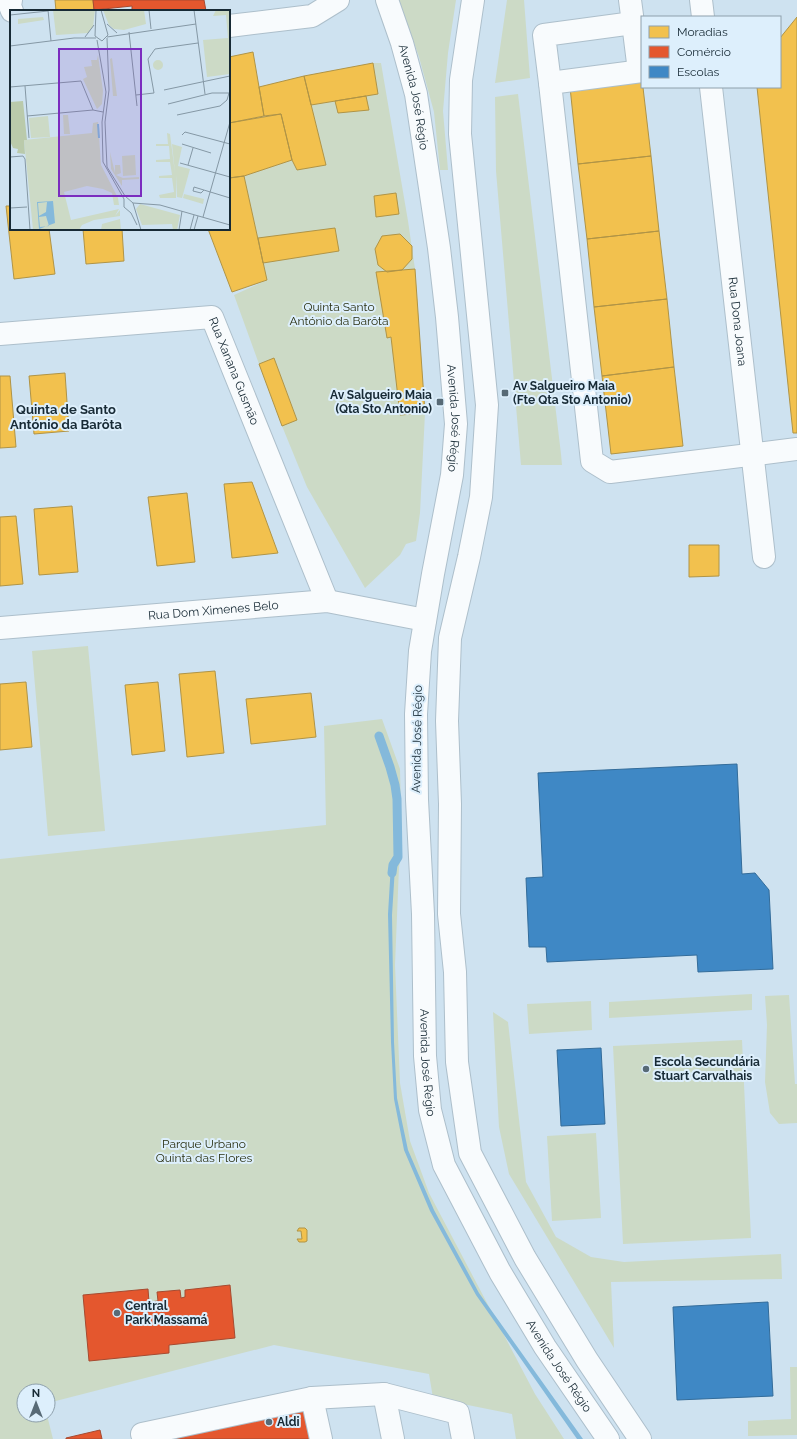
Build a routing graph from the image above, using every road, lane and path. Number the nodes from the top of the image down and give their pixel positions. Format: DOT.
graph roads {
  1 [pos="11,0"];
  2 [pos="338,0"];
  3 [pos="387,0"];
  4 [pos="473,0"];
  5 [pos="630,0"];
  6 [pos="701,0"];
  7 [pos="12,10"];
  8 [pos="703,16"];
  9 [pos="633,23"];
  10 [pos="230,26"];
  11 [pos="640,71"];
  12 [pos="550,83"];
  13 [pos="711,88"];
  14 [pos="0,334"];
  15 [pos="797,450"];
  16 [pos="752,455"];
  17 [pos="764,557"];
  18 [pos="327,601"];
  19 [pos="426,620"];
  20 [pos="0,628"];
  21 [pos="384,1394"];
  22 [pos="312,1398"];
  23 [pos="142,1434"];
  24 [pos="321,1439"];
  25 [pos="392,1439"];
  26 [pos="463,1439"];
  27 [pos="608,1439"];
  28 [pos="640,1439"];
  1 -- 7 [label="street"];
  2 -- 10 [label="street"];
  3 -- 19 [label="street, Avenida José Régio"];
  4 -- 28 [label="street"];
  5 -- 9 [label="street"];
  6 -- 8 [label="street"];
  9 -- 11 [label="street"];
  9 -- 12 [label="street"];
  11 -- 12 [label="street"];
  12 -- 16 [label="street"];
  13 -- 16 [label="street, Rua Dona Joana"];
  14 -- 18 [label="street, Rua Xanana Gusmão"];
  15 -- 16 [label="street"];
  16 -- 17 [label="street, Rua Dona Joana"];
  18 -- 19 [label="street, Rua Dom Ximenes Belo"];
  18 -- 20 [label="street, Rua Dom Ximenes Belo"];
  19 -- 27 [label="street, Avenida José Régio"];
  21 -- 22 [label="street"];
  21 -- 25 [label="street"];
  21 -- 26 [label="street"];
  22 -- 23 [label="street"];
  22 -- 24 [label="street"];
}
